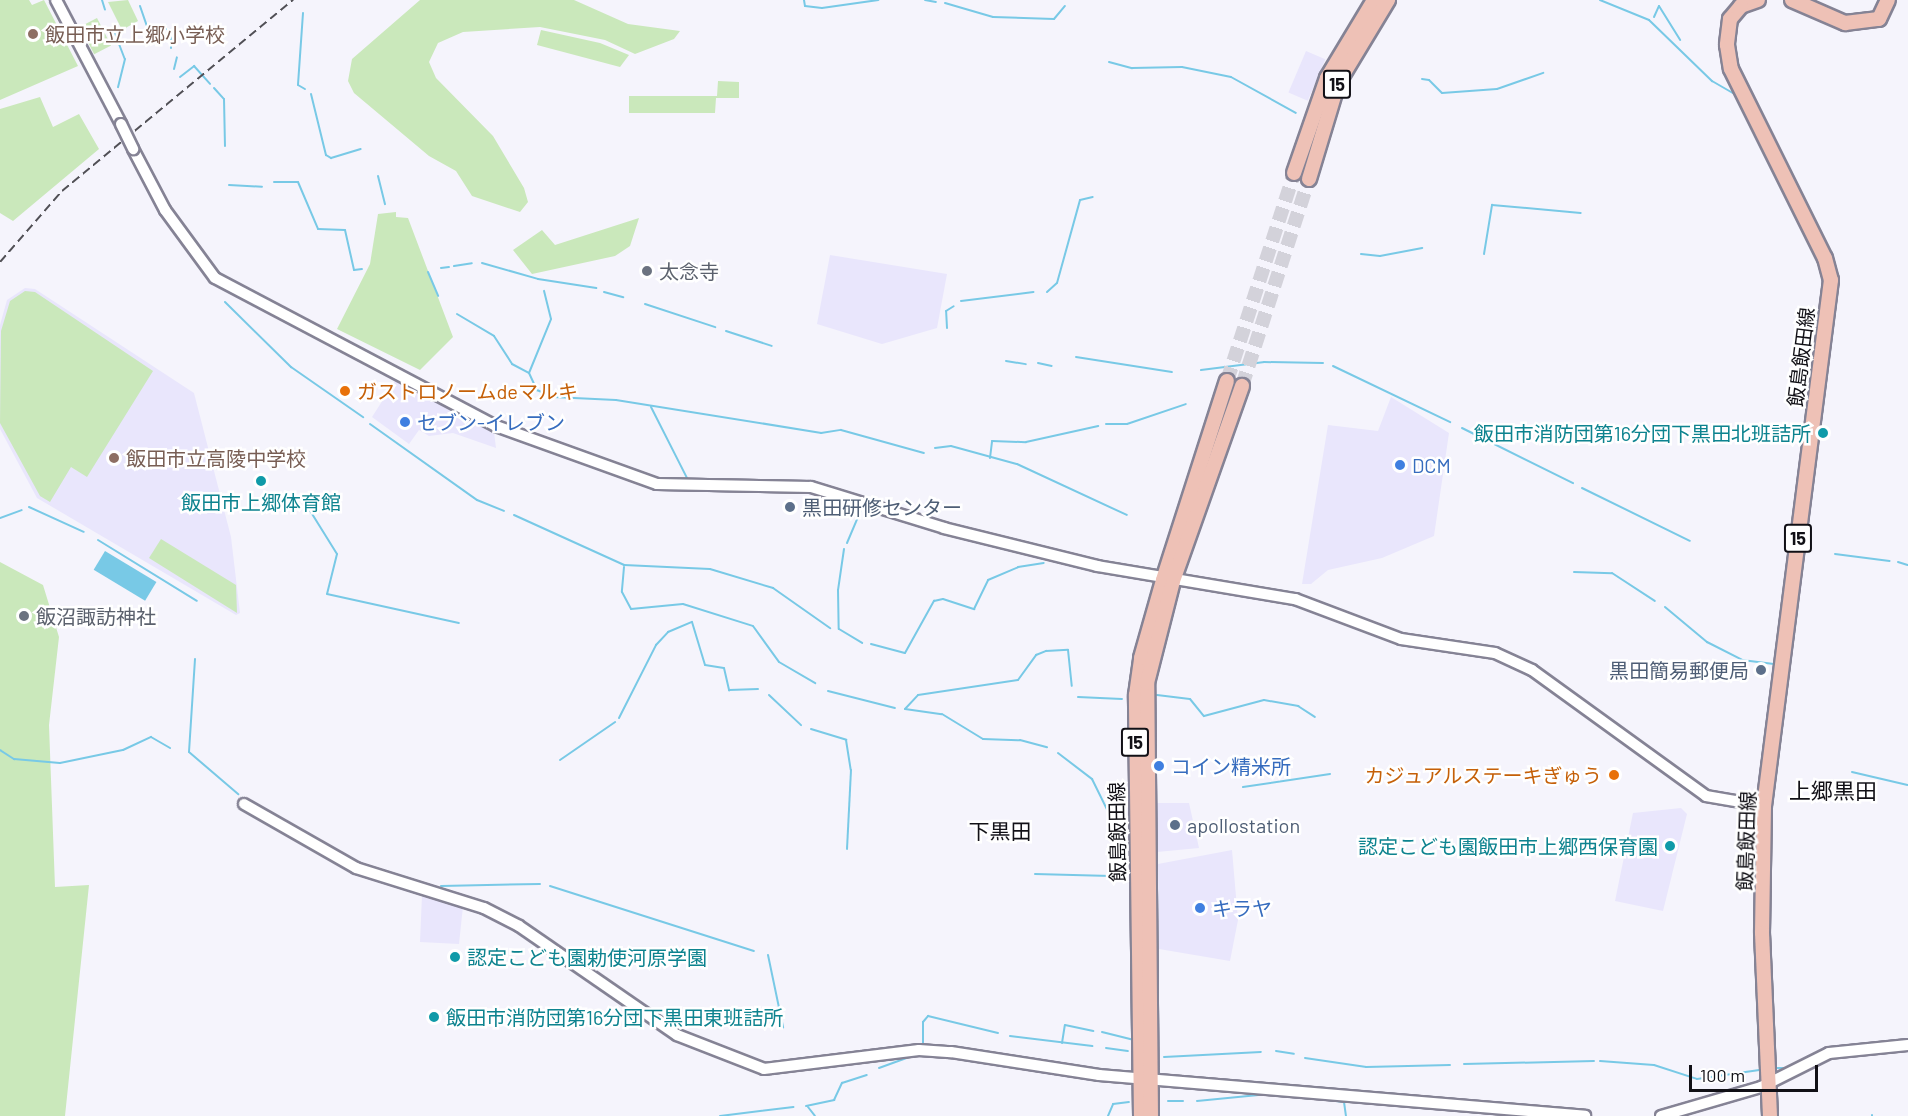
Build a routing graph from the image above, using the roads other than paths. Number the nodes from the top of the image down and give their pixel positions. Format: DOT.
graph roads {
  1 [pos="56,0"];
  2 [pos="1374,0"];
  3 [pos="1388,0"];
  4 [pos="1758,0"];
  5 [pos="1792,0"];
  6 [pos="1888,3"];
  7 [pos="1294,173"];
  8 [pos="1309,178"];
  9 [pos="1227,381"];
  10 [pos="1242,386"];
  11 [pos="1168,581"];
  12 [pos="244,804"];
  13 [pos="1764,806"];
  14 [pos="1908,1045"];
  15 [pos="1146,1079"];
  16 [pos="1767,1084"];
  17 [pos="1141,1116"];
  18 [pos="1151,1116"];
  19 [pos="1585,1116"];
  20 [pos="1661,1116"];
  21 [pos="1770,1116"];
  1 -- 11 [label="street, bridge"];
  2 -- 7 [label="main road, 15"];
  3 -- 8 [label="main road, 15"];
  4 -- 13 [label="main road, 飯島飯田線 / 15"];
  5 -- 6 [label="main road"];
  9 -- 11 [label="main road, 飯島飯田線 / 15"];
  10 -- 11 [label="main road, 飯島飯田線 / 15"];
  11 -- 13 [label="street"];
  11 -- 15 [label="main road, 飯島飯田線 / 15"];
  12 -- 15 [label="street"];
  13 -- 16 [label="main road, 飯島飯田線 / 15"];
  14 -- 16 [label="street"];
  15 -- 17 [label="main road, 飯島飯田線 / 15"];
  15 -- 18 [label="main road, 飯島飯田線 / 15"];
  15 -- 19 [label="street"];
  16 -- 20 [label="street"];
  16 -- 21 [label="main road, 飯島飯田線 / 15"];
}
